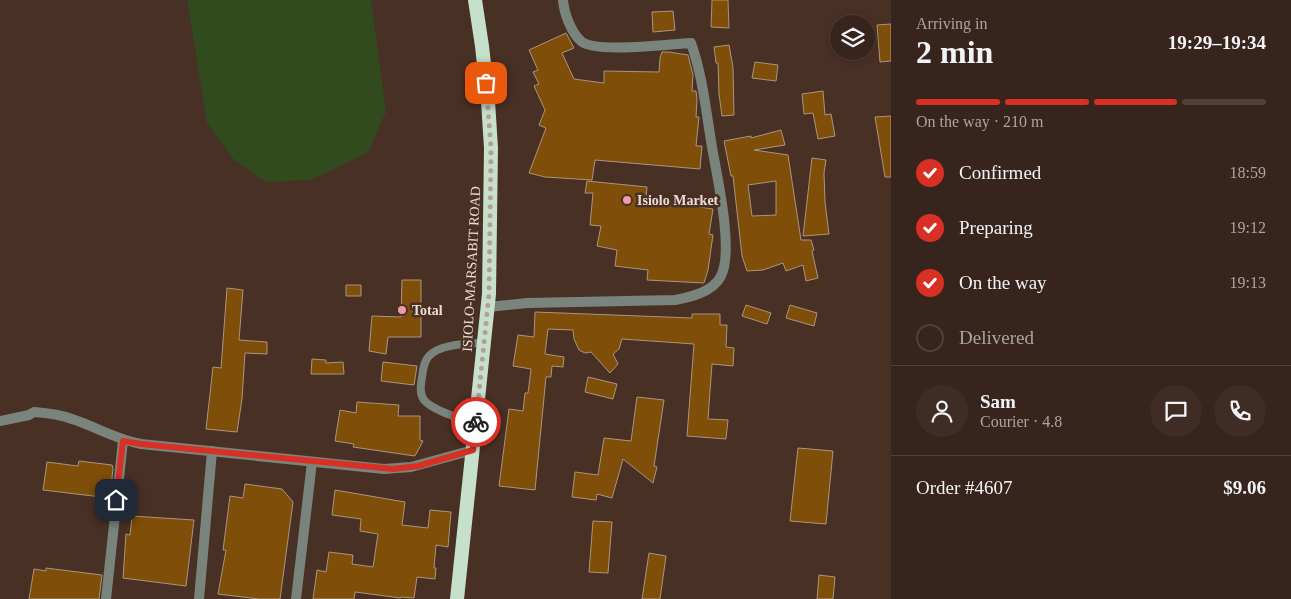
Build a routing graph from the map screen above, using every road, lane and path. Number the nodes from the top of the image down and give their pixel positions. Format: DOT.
graph roads {
  1 [pos="475,0"];
  2 [pos="563,0"];
  3 [pos="488,307"];
  4 [pos="485,343"];
  5 [pos="0,421"];
  6 [pos="476,424"];
  7 [pos="123,441"];
  8 [pos="473,450"];
  9 [pos="212,451"];
  10 [pos="312,462"];
  11 [pos="106,599"];
  12 [pos="199,599"];
  13 [pos="296,599"];
  14 [pos="457,599"];
  1 -- 3 [label="highway, ISIOLO-MARSABIT ROAD"];
  2 -- 3 [label="street"];
  3 -- 4 [label="highway, ISIOLO-MARSABIT ROAD"];
  4 -- 6 [label="highway, ISIOLO-MARSABIT ROAD"];
  4 -- 6 [label="lane"];
  5 -- 7 [label="street"];
  6 -- 8 [label="highway, ISIOLO-MARSABIT ROAD"];
  7 -- 9 [label="street"];
  7 -- 11 [label="street"];
  8 -- 10 [label="street"];
  8 -- 14 [label="highway, ISIOLO-MARSABIT ROAD"];
  9 -- 10 [label="street"];
  9 -- 12 [label="street"];
  10 -- 13 [label="street"];
}
